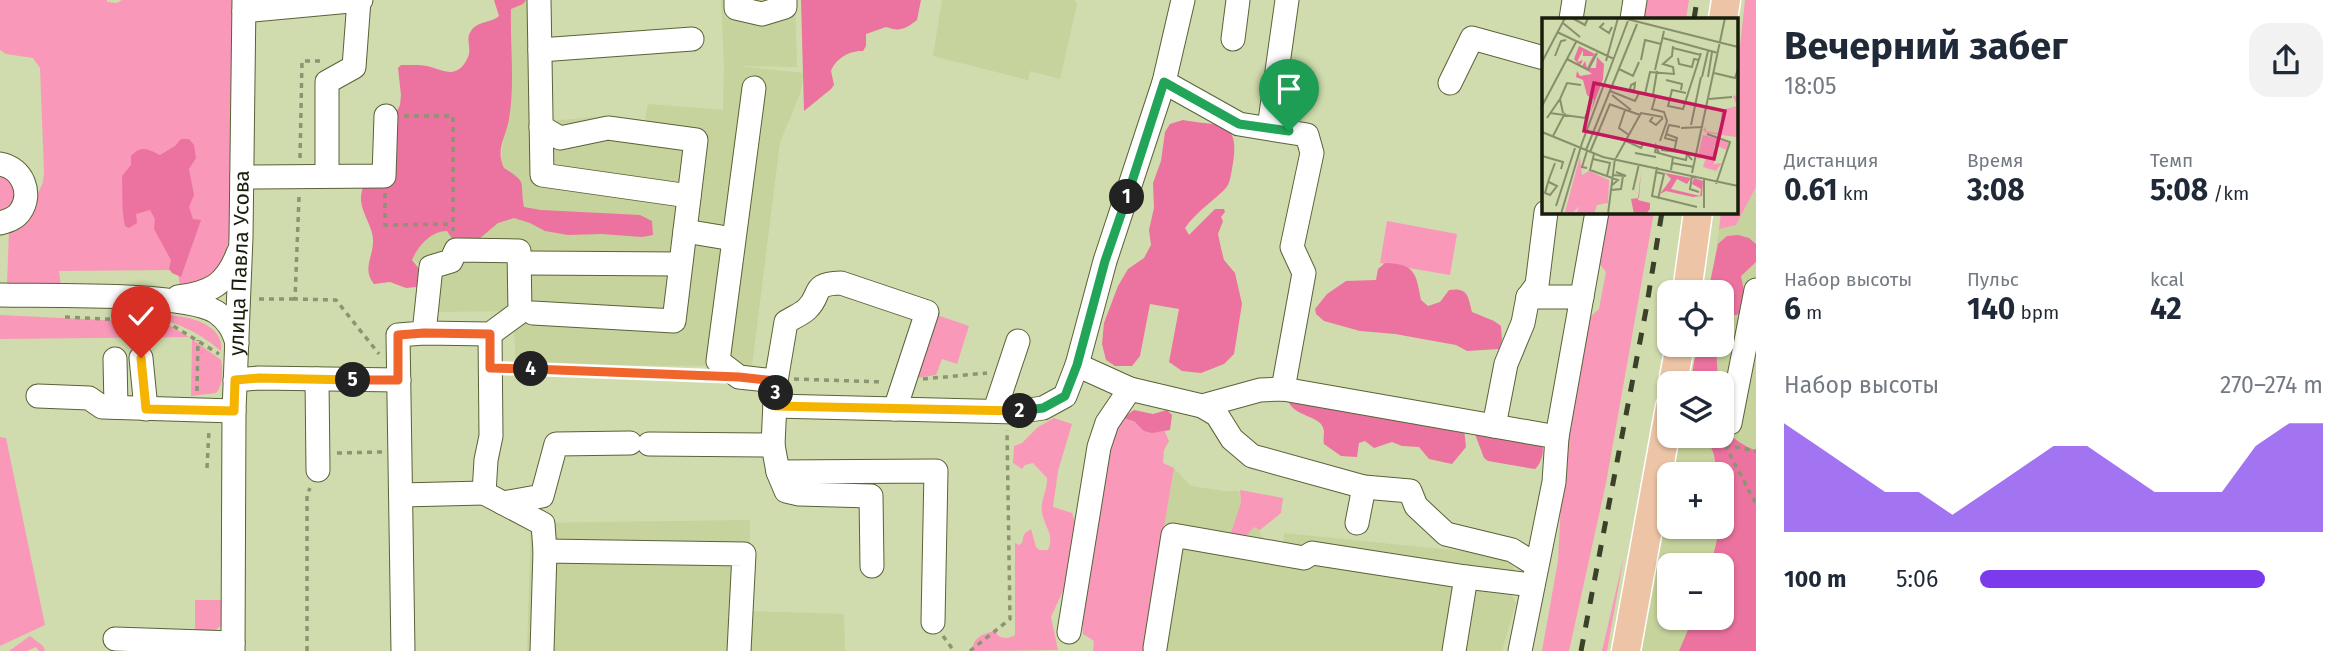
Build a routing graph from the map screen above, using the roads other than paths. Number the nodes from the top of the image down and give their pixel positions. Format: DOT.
graph roads {
  1 [pos="360,0"];
  2 [pos="540,0"];
  3 [pos="736,0"];
  4 [pos="785,0"];
  5 [pos="1183,0"];
  6 [pos="1238,0"];
  7 [pos="1287,0"];
  8 [pos="1574,0"];
  9 [pos="1635,0"];
  10 [pos="1726,0"];
  11 [pos="244,6"];
  12 [pos="1571,18"];
  13 [pos="1632,18"];
  14 [pos="1723,18"];
  15 [pos="692,39"];
  16 [pos="1233,39"];
  17 [pos="540,50"];
  18 [pos="1542,57"];
  19 [pos="1164,82"];
  20 [pos="1450,83"];
  21 [pos="754,88"];
  22 [pos="386,116"];
  23 [pos="541,127"];
  24 [pos="1269,128"];
  25 [pos="0,164"];
  26 [pos="327,175"];
  27 [pos="242,177"];
  28 [pos="689,195"];
  29 [pos="1546,214"];
  30 [pos="1597,214"];
  31 [pos="1698,214"];
  32 [pos="0,223"];
  33 [pos="685,231"];
  34 [pos="242,237"];
  35 [pos="733,239"];
  36 [pos="527,263"];
  37 [pos="680,264"];
  38 [pos="1689,280"];
  39 [pos="1756,290"];
  40 [pos="0,295"];
  41 [pos="1528,297"];
  42 [pos="1582,297"];
  43 [pos="160,300"];
  44 [pos="533,313"];
  45 [pos="424,333"];
  46 [pos="490,334"];
  47 [pos="1018,341"];
  48 [pos="231,354"];
  49 [pos="141,358"];
  50 [pos="114,359"];
  51 [pos="1077,365"];
  52 [pos="317,379"];
  53 [pos="235,380"];
  54 [pos="398,380"];
  55 [pos="776,380"];
  56 [pos="1283,388"];
  57 [pos="1130,389"];
  58 [pos="38,396"];
  59 [pos="1734,403"];
  60 [pos="775,406"];
  61 [pos="1202,406"];
  62 [pos="116,407"];
  63 [pos="146,409"];
  64 [pos="895,409"];
  65 [pos="1001,410"];
  66 [pos="234,411"];
  67 [pos="1494,426"];
  68 [pos="1557,437"];
  69 [pos="774,445"];
  70 [pos="1663,448"];
  71 [pos="318,462"];
  72 [pos="778,472"];
  73 [pos="1364,486"];
  74 [pos="401,495"];
  75 [pos="494,498"];
  76 [pos="1357,523"];
  77 [pos="545,551"];
  78 [pos="872,566"];
  79 [pos="1534,575"];
  80 [pos="1466,577"];
  81 [pos="933,622"];
  82 [pos="115,639"];
  83 [pos="1069,642"];
  84 [pos="233,647"];
  85 [pos="1161,650"];
  86 [pos="403,651"];
  87 [pos="542,651"];
  88 [pos="739,651"];
  89 [pos="1454,651"];
  90 [pos="1520,651"];
  91 [pos="1626,651"];
  1 -- 11 [label="street"];
  1 -- 26 [label="street"];
  2 -- 17 [label="street"];
  3 -- 4 [label="street"];
  5 -- 19 [label="street"];
  6 -- 16 [label="street"];
  7 -- 24 [label="street"];
  8 -- 12 [label="street"];
  9 -- 13 [label="street"];
  10 -- 14 [label="main road"];
  11 -- 27 [label="street, улица Павла Усова"];
  15 -- 17 [label="street"];
  17 -- 23 [label="street"];
  18 -- 20 [label="street"];
  19 -- 24 [label="street"];
  19 -- 51 [label="street"];
  21 -- 35 [label="street"];
  22 -- 26 [label="street"];
  23 -- 28 [label="street"];
  23 -- 28 [label="street"];
  24 -- 56 [label="street"];
  25 -- 32 [label="street"];
  26 -- 27 [label="street"];
  27 -- 34 [label="street, улица Павла Усова"];
  28 -- 33 [label="street"];
  29 -- 41 [label="street"];
  30 -- 42 [label="street"];
  31 -- 38 [label="main road"];
  33 -- 35 [label="street"];
  33 -- 37 [label="street"];
  34 -- 43 [label="street"];
  34 -- 48 [label="street, улица Павла Усова"];
  35 -- 55 [label="street"];
  36 -- 37 [label="street"];
  37 -- 44 [label="street"];
  39 -- 59 [label="street"];
  40 -- 43 [label="street"];
  41 -- 42 [label="street"];
  41 -- 67 [label="street"];
  42 -- 68 [label="street"];
  43 -- 48 [label="street"];
  45 -- 46 [label="street"];
  45 -- 46 [label="street"];
  45 -- 54 [label="street"];
  46 -- 75 [label="street"];
  47 -- 65 [label="street"];
  48 -- 53 [label="street, улица Павла Усова"];
  49 -- 63 [label="street"];
  50 -- 62 [label="street"];
  51 -- 57 [label="street"];
  51 -- 65 [label="street"];
  52 -- 53 [label="street"];
  52 -- 54 [label="street"];
  52 -- 71 [label="street"];
  53 -- 66 [label="street, улица Павла Усова"];
  54 -- 74 [label="street"];
  55 -- 60 [label="street"];
  55 -- 64 [label="street"];
  56 -- 61 [label="street"];
  56 -- 67 [label="street"];
  57 -- 61 [label="street"];
  57 -- 83 [label="street"];
  58 -- 62 [label="street"];
  60 -- 64 [label="street"];
  60 -- 69 [label="street"];
  61 -- 73 [label="street"];
  62 -- 63 [label="street"];
  63 -- 66 [label="street"];
  64 -- 65 [label="street"];
  66 -- 84 [label="street, улица Павла Усова"];
  67 -- 68 [label="street"];
  68 -- 79 [label="street"];
  69 -- 72 [label="street"];
  69 -- 75 [label="street"];
  70 -- 91 [label="main road"];
  72 -- 78 [label="street"];
  72 -- 81 [label="street"];
  73 -- 76 [label="street"];
  73 -- 79 [label="street"];
  74 -- 75 [label="street"];
  74 -- 86 [label="street"];
  75 -- 77 [label="street"];
  77 -- 87 [label="street"];
  77 -- 88 [label="street"];
  79 -- 80 [label="street"];
  79 -- 90 [label="street"];
  80 -- 85 [label="street"];
  80 -- 89 [label="street"];
  82 -- 84 [label="street"];
}
